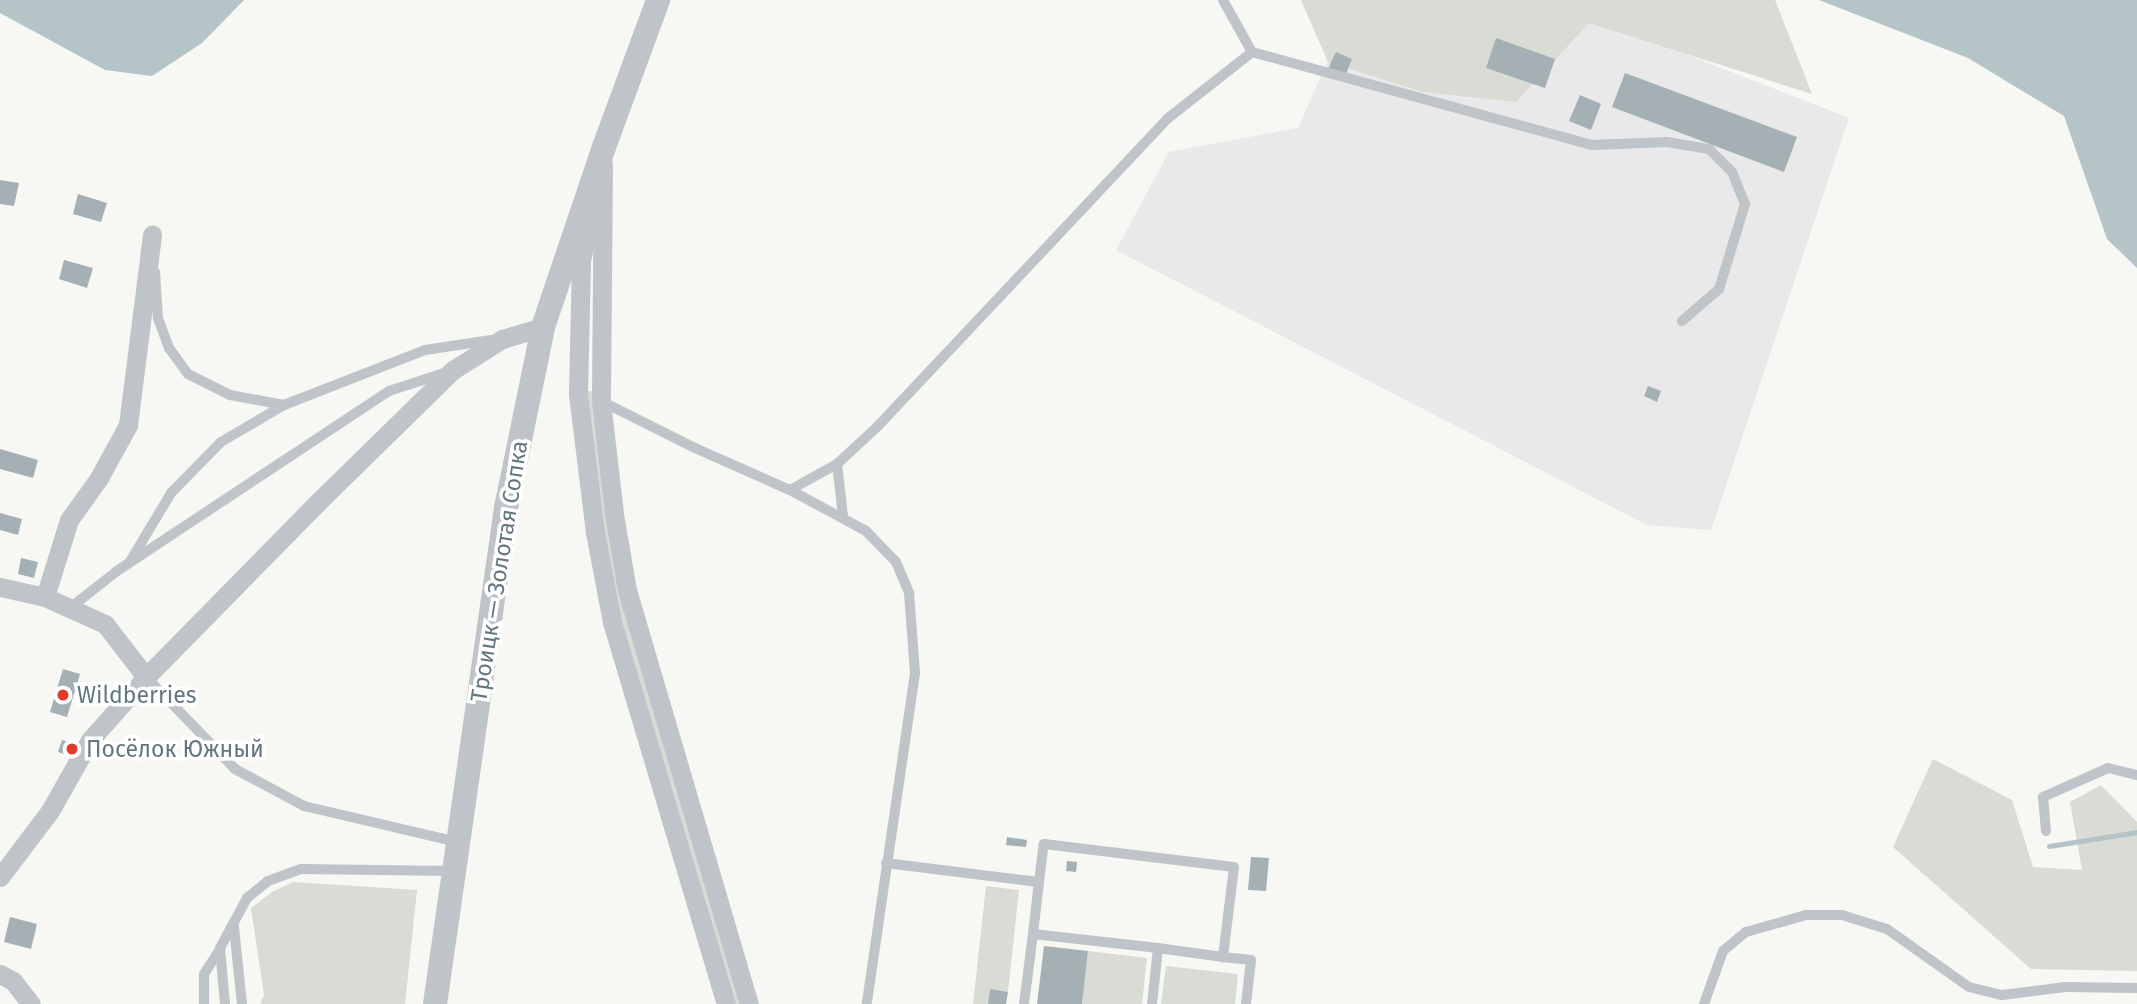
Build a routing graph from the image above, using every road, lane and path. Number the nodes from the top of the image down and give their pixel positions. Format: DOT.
graph roads {
  1 [pos="658,0"];
  2 [pos="1223,0"];
  3 [pos="1252,52"];
  4 [pos="604,147"];
  5 [pos="152,235"];
  6 [pos="1682,321"];
  7 [pos="543,327"];
  8 [pos="502,339"];
  9 [pos="453,370"];
  10 [pos="601,401"];
  11 [pos="284,405"];
  12 [pos="838,464"];
  13 [pos="790,490"];
  14 [pos="842,516"];
  15 [pos="129,563"];
  16 [pos="0,587"];
  17 [pos="46,597"];
  18 [pos="70,608"];
  19 [pos="146,677"];
  20 [pos="2137,775"];
  21 [pos="2046,831"];
  22 [pos="458,842"];
  23 [pos="6,859"];
  24 [pos="886,863"];
  25 [pos="454,871"];
  26 [pos="0,877"];
  27 [pos="1039,882"];
  28 [pos="234,926"];
  29 [pos="1034,934"];
  30 [pos="220,948"];
  31 [pos="1158,948"];
  32 [pos="1223,957"];
  33 [pos="0,974"];
  34 [pos="2137,988"];
  35 [pos="31,1004"];
  36 [pos="204,1004"];
  37 [pos="225,1004"];
  38 [pos="242,1004"];
  39 [pos="435,1004"];
  40 [pos="726,1004"];
  41 [pos="749,1004"];
  42 [pos="867,1004"];
  43 [pos="1024,1004"];
  44 [pos="1152,1004"];
  45 [pos="1246,1004"];
  46 [pos="1704,1004"];
  1 -- 4 [label="street, Троицк — Золотая Сопка"];
  2 -- 3 [label="lane"];
  3 -- 6 [label="lane"];
  3 -- 12 [label="lane"];
  4 -- 7 [label="street, Троицк — Золотая Сопка"];
  4 -- 10 [label="street"];
  4 -- 40 [label="street"];
  5 -- 11 [label="lane"];
  5 -- 17 [label="street"];
  7 -- 8 [label="street"];
  7 -- 22 [label="street, Троицк — Золотая Сопка"];
  8 -- 9 [label="street"];
  8 -- 11 [label="lane"];
  9 -- 15 [label="lane"];
  9 -- 19 [label="street"];
  10 -- 13 [label="lane"];
  10 -- 41 [label="street"];
  11 -- 15 [label="lane"];
  12 -- 13 [label="lane"];
  12 -- 14 [label="lane"];
  13 -- 14 [label="lane"];
  14 -- 24 [label="lane"];
  15 -- 18 [label="lane"];
  16 -- 17 [label="street"];
  17 -- 18 [label="street"];
  18 -- 19 [label="street"];
  19 -- 22 [label="lane"];
  19 -- 23 [label="street"];
  20 -- 21 [label="lane"];
  22 -- 25 [label="street, Троицк — Золотая Сопка"];
  23 -- 26 [label="street"];
  24 -- 27 [label="lane"];
  24 -- 42 [label="lane"];
  25 -- 28 [label="lane"];
  25 -- 39 [label="street, Троицк — Золотая Сопка"];
  27 -- 29 [label="lane"];
  27 -- 32 [label="lane"];
  28 -- 30 [label="lane"];
  28 -- 38 [label="lane"];
  29 -- 31 [label="lane"];
  29 -- 43 [label="lane"];
  30 -- 36 [label="lane"];
  30 -- 37 [label="lane"];
  31 -- 32 [label="lane"];
  31 -- 44 [label="lane"];
  32 -- 45 [label="lane"];
  33 -- 35 [label="street"];
  34 -- 46 [label="lane"];
}
